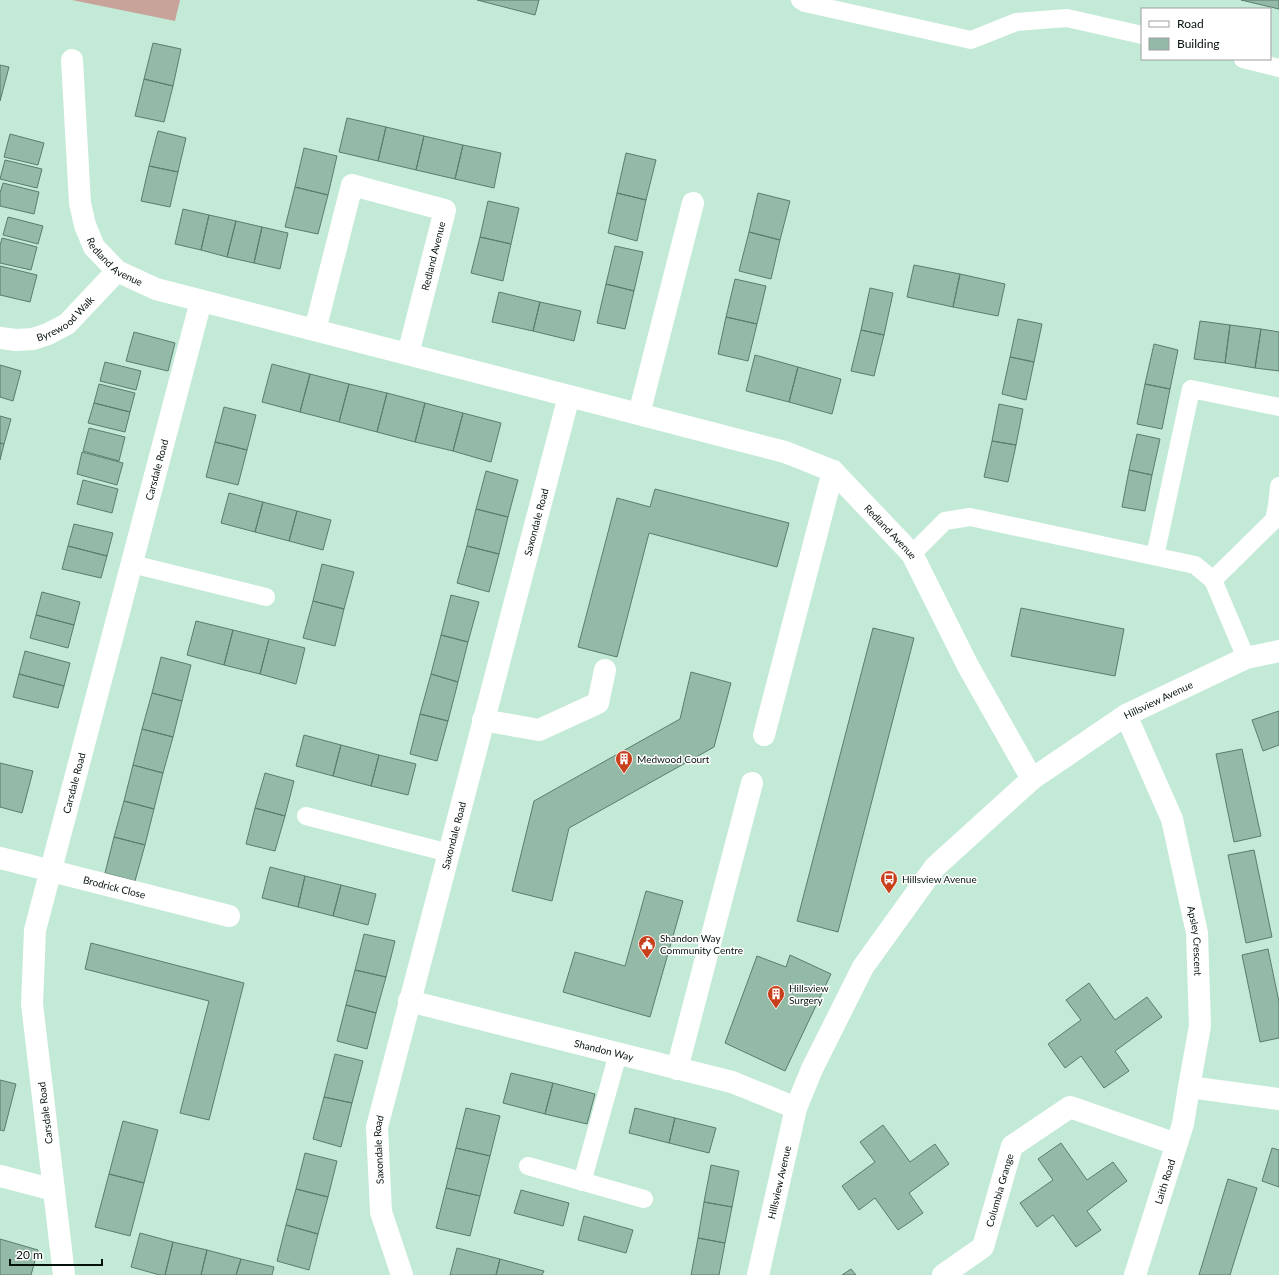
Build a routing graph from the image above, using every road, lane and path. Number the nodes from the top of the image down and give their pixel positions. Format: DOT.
graph roads {
  1 [pos="800,0"];
  2 [pos="1141,35"];
  3 [pos="72,60"];
  4 [pos="1247,60"];
  5 [pos="1279,68"];
  6 [pos="693,203"];
  7 [pos="117,271"];
  8 [pos="201,301"];
  9 [pos="315,330"];
  10 [pos="0,338"];
  11 [pos="408,354"];
  12 [pos="569,396"];
  13 [pos="1279,407"];
  14 [pos="639,414"];
  15 [pos="833,471"];
  16 [pos="1279,486"];
  17 [pos="912,554"];
  18 [pos="1155,556"];
  19 [pos="132,564"];
  20 [pos="1213,580"];
  21 [pos="266,597"];
  22 [pos="1279,651"];
  23 [pos="1246,658"];
  24 [pos="605,670"];
  25 [pos="1126,715"];
  26 [pos="483,720"];
  27 [pos="764,735"];
  28 [pos="1032,779"];
  29 [pos="752,783"];
  30 [pos="306,816"];
  31 [pos="449,853"];
  32 [pos="0,858"];
  33 [pos="51,871"];
  34 [pos="230,916"];
  35 [pos="410,1001"];
  36 [pos="618,1054"];
  37 [pos="677,1069"];
  38 [pos="1189,1087"];
  39 [pos="1279,1099"];
  40 [pos="796,1108"];
  41 [pos="1176,1144"];
  42 [pos="528,1166"];
  43 [pos="0,1176"];
  44 [pos="582,1182"];
  45 [pos="54,1190"];
  46 [pos="644,1199"];
  47 [pos="64,1275"];
  48 [pos="402,1275"];
  49 [pos="758,1275"];
  50 [pos="943,1275"];
  51 [pos="1135,1275"];
  1 -- 2 [label="lane"];
  3 -- 7 [label="street, Redland Avenue"];
  4 -- 5 [label="lane"];
  6 -- 14 [label="street"];
  7 -- 8 [label="street, Redland Avenue"];
  7 -- 10 [label="street, Byrewood Walk"];
  8 -- 9 [label="street, Redland Avenue"];
  8 -- 19 [label="street, Carsdale Road"];
  9 -- 11 [label="street, Redland Avenue"];
  9 -- 11 [label="street, Redland Avenue"];
  11 -- 12 [label="street, Redland Avenue"];
  12 -- 14 [label="street, Redland Avenue"];
  12 -- 26 [label="street, Saxondale Road"];
  13 -- 18 [label="lane"];
  14 -- 15 [label="street, Redland Avenue"];
  15 -- 17 [label="street, Redland Avenue"];
  15 -- 27 [label="street"];
  16 -- 20 [label="lane"];
  17 -- 18 [label="lane"];
  17 -- 28 [label="street, Redland Avenue"];
  18 -- 20 [label="lane"];
  19 -- 21 [label="lane"];
  19 -- 33 [label="street, Carsdale Road"];
  20 -- 23 [label="lane"];
  22 -- 23 [label="street, Hillsview Avenue"];
  23 -- 25 [label="street, Hillsview Avenue"];
  24 -- 26 [label="street"];
  25 -- 28 [label="street, Hillsview Avenue"];
  25 -- 38 [label="street, Apsley Crescent"];
  26 -- 31 [label="street, Saxondale Road"];
  28 -- 40 [label="street, Hillsview Avenue"];
  29 -- 37 [label="street"];
  30 -- 31 [label="lane"];
  31 -- 35 [label="street, Saxondale Road"];
  32 -- 33 [label="street, Brodrick Close"];
  33 -- 34 [label="street, Brodrick Close"];
  33 -- 45 [label="street, Carsdale Road"];
  35 -- 36 [label="street, Shandon Way"];
  35 -- 48 [label="street, Saxondale Road"];
  36 -- 37 [label="street, Shandon Way"];
  36 -- 44 [label="lane"];
  37 -- 40 [label="street, Shandon Way"];
  38 -- 39 [label="street"];
  38 -- 41 [label="street, Laith Road"];
  40 -- 49 [label="street, Hillsview Avenue"];
  41 -- 50 [label="street, Columbia Grange"];
  41 -- 51 [label="street, Laith Road"];
  42 -- 44 [label="lane"];
  43 -- 45 [label="street"];
  44 -- 46 [label="lane"];
  45 -- 47 [label="street, Carsdale Road"];
}
